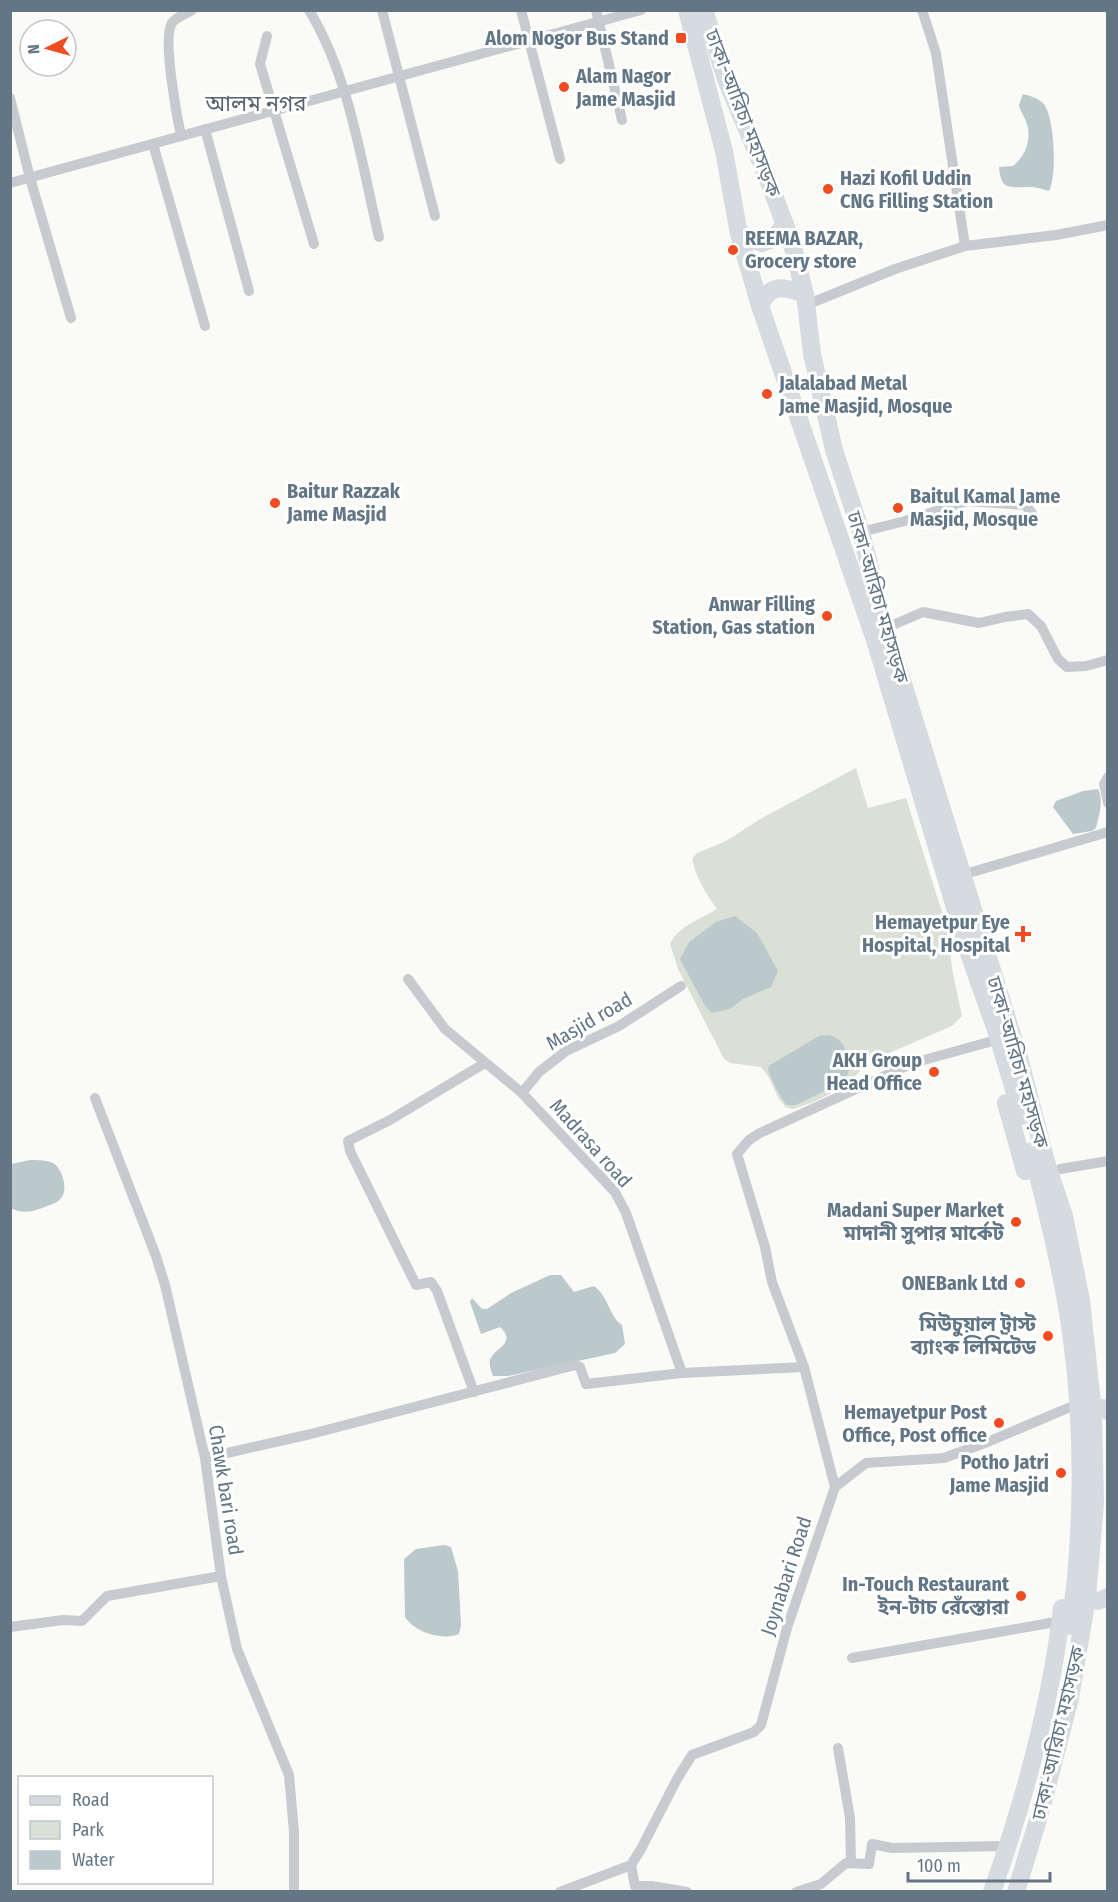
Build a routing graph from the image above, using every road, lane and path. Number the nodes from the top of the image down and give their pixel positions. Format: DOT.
graph roads {
  1 [pos="192,10"];
  2 [pos="309,10"];
  3 [pos="382,10"];
  4 [pos="521,10"];
  5 [pos="596,10"];
  6 [pos="641,10"];
  7 [pos="687,10"];
  8 [pos="704,10"];
  9 [pos="922,10"];
  10 [pos="599,22"];
  11 [pos="267,36"];
  12 [pos="529,41"];
  13 [pos="399,77"];
  14 [pos="345,91"];
  15 [pos="10,98"];
  16 [pos="274,111"];
  17 [pos="622,120"];
  18 [pos="206,129"];
  19 [pos="181,136"];
  20 [pos="153,144"];
  21 [pos="560,159"];
  22 [pos="30,178"];
  23 [pos="10,183"];
  24 [pos="435,216"];
  25 [pos="784,224"];
  26 [pos="1107,225"];
  27 [pos="739,234"];
  28 [pos="379,237"];
  29 [pos="314,244"];
  30 [pos="965,246"];
  31 [pos="249,291"];
  32 [pos="805,299"];
  33 [pos="760,306"];
  34 [pos="71,318"];
  35 [pos="205,326"];
  36 [pos="1032,513"];
  37 [pos="861,532"];
  38 [pos="886,628"];
  39 [pos="1107,660"];
  40 [pos="1107,777"];
  41 [pos="1107,803"];
  42 [pos="1107,832"];
  43 [pos="962,875"];
  44 [pos="975,944"];
  45 [pos="408,979"];
  46 [pos="681,986"];
  47 [pos="989,1042"];
  48 [pos="485,1063"];
  49 [pos="522,1093"];
  50 [pos="95,1098"];
  51 [pos="1107,1161"];
  52 [pos="1060,1169"];
  53 [pos="804,1367"];
  54 [pos="682,1373"];
  55 [pos="474,1392"];
  56 [pos="1068,1408"];
  57 [pos="1105,1415"];
  58 [pos="205,1458"];
  59 [pos="835,1487"];
  60 [pos="221,1576"];
  61 [pos="1103,1599"];
  62 [pos="1061,1621"];
  63 [pos="10,1627"];
  64 [pos="852,1658"];
  65 [pos="838,1748"];
  66 [pos="1007,1845"];
  67 [pos="848,1863"];
  68 [pos="631,1866"];
  69 [pos="294,1892"];
  70 [pos="560,1892"];
  71 [pos="687,1892"];
  72 [pos="796,1892"];
  73 [pos="992,1892"];
  74 [pos="1003,1892"];
  75 [pos="1016,1892"];
  76 [pos="1028,1892"];
  1 -- 19 [label="street"];
  2 -- 14 [label="street"];
  3 -- 13 [label="street"];
  4 -- 12 [label="street"];
  5 -- 10 [label="street"];
  6 -- 10 [label="street"];
  7 -- 27 [label="highway, ঢাকা-আরিচা মহাসড়ক"];
  8 -- 25 [label="highway, ঢাকা-আরিচা মহাসড়ক"];
  9 -- 30 [label="street"];
  10 -- 12 [label="street"];
  10 -- 17 [label="street"];
  11 -- 16 [label="street"];
  12 -- 13 [label="street"];
  12 -- 21 [label="street"];
  13 -- 14 [label="street"];
  13 -- 24 [label="street"];
  14 -- 16 [label="street"];
  14 -- 28 [label="street"];
  15 -- 22 [label="street"];
  16 -- 18 [label="street"];
  16 -- 29 [label="street"];
  18 -- 19 [label="street"];
  18 -- 31 [label="street"];
  19 -- 20 [label="street"];
  20 -- 22 [label="street"];
  20 -- 35 [label="street"];
  22 -- 23 [label="street"];
  22 -- 34 [label="street"];
  25 -- 27 [label="highway"];
  25 -- 32 [label="highway, ঢাকা-আরিচা মহাসড়ক"];
  26 -- 30 [label="street"];
  27 -- 33 [label="highway, ঢাকা-আরিচা মহাসড়ক"];
  30 -- 32 [label="street"];
  32 -- 33 [label="highway"];
  32 -- 37 [label="highway, ঢাকা-আরিচা মহাসড়ক"];
  33 -- 44 [label="highway, ঢাকা-আরিচা মহাসড়ক"];
  36 -- 37 [label="street"];
  37 -- 38 [label="highway, ঢাকা-আরিচা মহাসড়ক"];
  38 -- 39 [label="street"];
  38 -- 43 [label="highway, ঢাকা-আরিচা মহাসড়ক"];
  40 -- 41 [label="street"];
  42 -- 43 [label="street"];
  43 -- 44 [label="highway, ঢাকা-আরিচা মহাসড়ক"];
  44 -- 47 [label="highway"];
  44 -- 52 [label="highway"];
  44 -- 74 [label="highway, ঢাকা-আরিচা মহাসড়ক"];
  44 -- 75 [label="highway, ঢাকা-আরিচা মহাসড়ক"];
  45 -- 48 [label="street, Madrasa road"];
  46 -- 49 [label="street, Masjid road"];
  47 -- 53 [label="street"];
  47 -- 56 [label="highway"];
  48 -- 49 [label="street, Madrasa road"];
  48 -- 55 [label="street"];
  49 -- 54 [label="street, Madrasa road"];
  50 -- 58 [label="street, Chawk bari road"];
  51 -- 52 [label="street"];
  52 -- 57 [label="highway"];
  53 -- 54 [label="street"];
  53 -- 59 [label="street"];
  54 -- 55 [label="street"];
  55 -- 58 [label="street"];
  56 -- 59 [label="street"];
  56 -- 62 [label="highway"];
  57 -- 61 [label="highway"];
  58 -- 60 [label="street, Chawk bari road"];
  59 -- 68 [label="street, Joynabari Road"];
  60 -- 63 [label="street"];
  60 -- 69 [label="street, Chawk bari road"];
  61 -- 76 [label="highway"];
  62 -- 64 [label="street"];
  62 -- 66 [label="highway"];
  65 -- 67 [label="street"];
  66 -- 67 [label="street"];
  66 -- 73 [label="highway"];
  67 -- 72 [label="street"];
  68 -- 70 [label="street"];
  68 -- 71 [label="street"];
}
